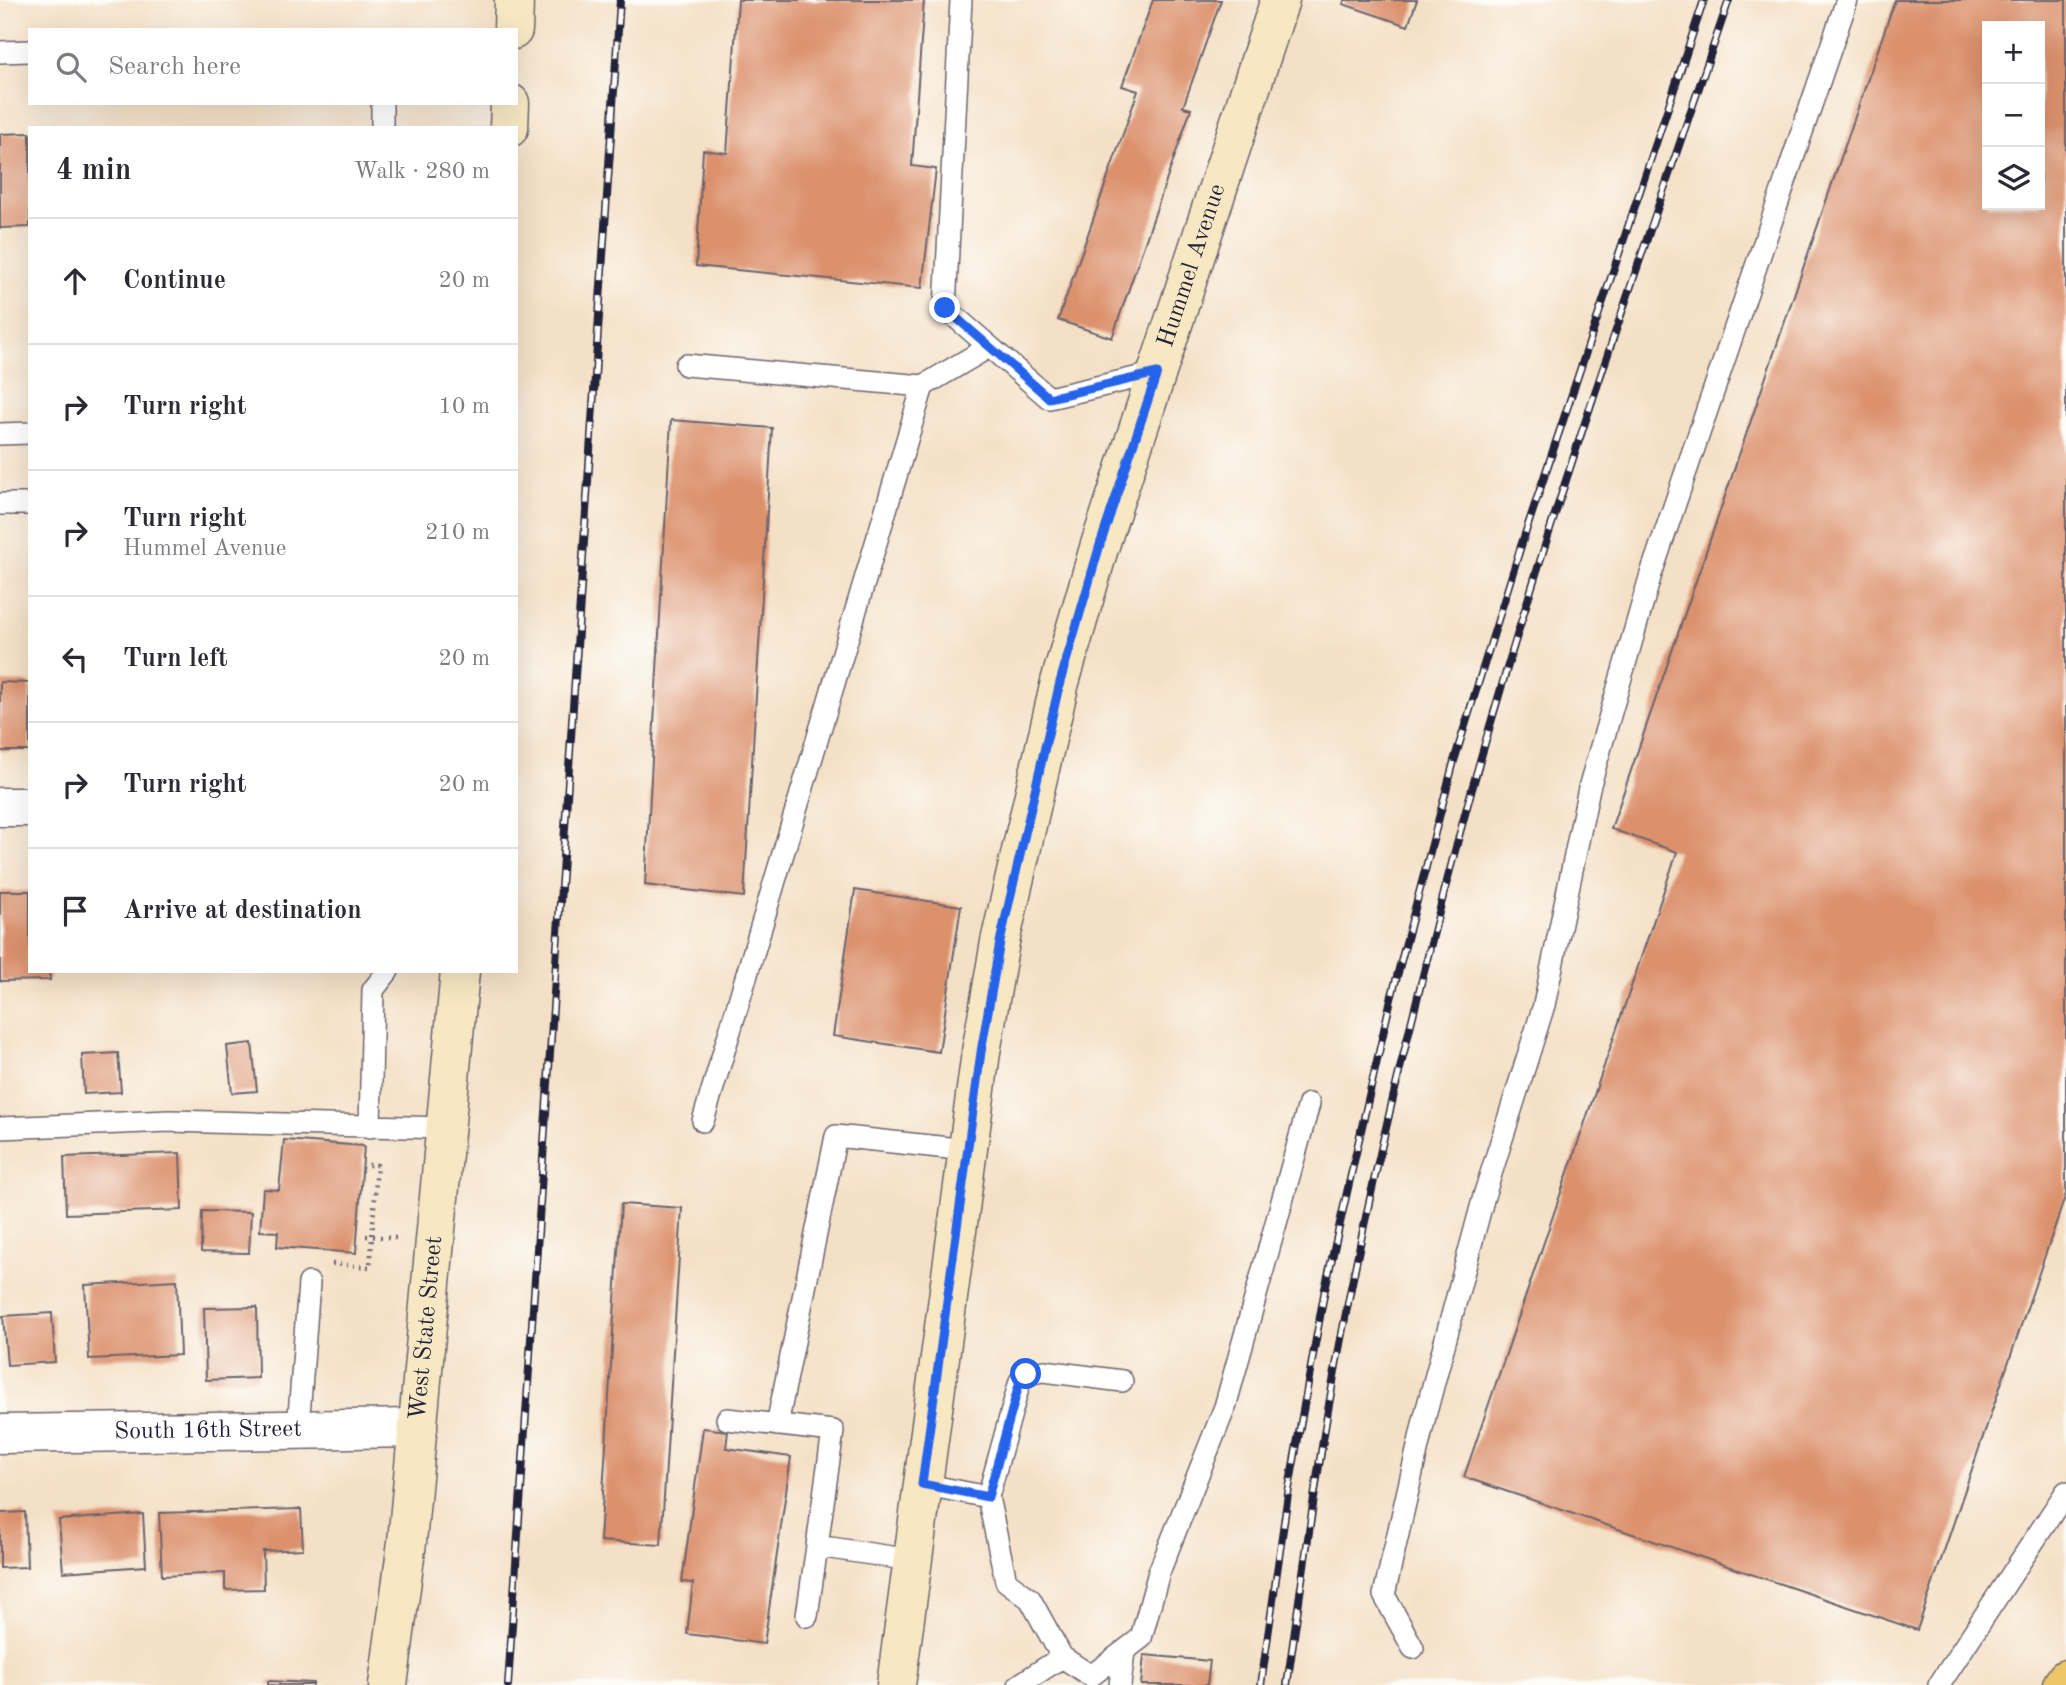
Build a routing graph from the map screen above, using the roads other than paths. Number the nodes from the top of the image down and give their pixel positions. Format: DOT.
graph roads {
  1 [pos="514,0"];
  2 [pos="961,0"];
  3 [pos="1280,0"];
  4 [pos="1847,0"];
  5 [pos="513,28"];
  6 [pos="28,51"];
  7 [pos="0,52"];
  8 [pos="382,105"];
  9 [pos="510,105"];
  10 [pos="383,126"];
  11 [pos="509,126"];
  12 [pos="989,347"];
  13 [pos="686,365"];
  14 [pos="1157,373"];
  15 [pos="923,386"];
  16 [pos="28,433"];
  17 [pos="0,434"];
  18 [pos="0,504"];
  19 [pos="28,504"];
  20 [pos="0,807"];
  21 [pos="28,807"];
  22 [pos="386,973"];
  23 [pos="460,973"];
  24 [pos="1309,1104"];
  25 [pos="704,1121"];
  26 [pos="370,1126"];
  27 [pos="0,1128"];
  28 [pos="447,1128"];
  29 [pos="967,1150"];
  30 [pos="309,1283"];
  31 [pos="1122,1381"];
  32 [pos="727,1419"];
  33 [pos="777,1425"];
  34 [pos="418,1428"];
  35 [pos="298,1429"];
  36 [pos="0,1434"];
  37 [pos="922,1484"];
  38 [pos="2066,1492"];
  39 [pos="988,1497"];
  40 [pos="817,1546"];
  41 [pos="912,1560"];
  42 [pos="807,1616"];
  43 [pos="1413,1648"];
  44 [pos="1124,1651"];
  45 [pos="1062,1657"];
  46 [pos="2066,1679"];
  47 [pos="388,1685"];
  48 [pos="896,1685"];
  49 [pos="1019,1685"];
  50 [pos="1120,1685"];
  51 [pos="1939,1685"];
  52 [pos="2062,1685"];
  1 -- 5 [label="main road"];
  2 -- 12 [label="lane"];
  3 -- 14 [label="main road, Hummel Avenue"];
  4 -- 43 [label="lane"];
  6 -- 7 [label="lane"];
  8 -- 10 [label="lane"];
  9 -- 11 [label="main road"];
  12 -- 14 [label="lane"];
  12 -- 15 [label="lane"];
  13 -- 15 [label="lane"];
  14 -- 29 [label="main road, Hummel Avenue"];
  15 -- 25 [label="lane"];
  16 -- 17 [label="lane"];
  18 -- 19 [label="lane"];
  20 -- 21 [label="street"];
  22 -- 26 [label="lane"];
  23 -- 28 [label="main road, West State Street"];
  24 -- 44 [label="lane"];
  26 -- 27 [label="lane"];
  26 -- 28 [label="lane"];
  28 -- 34 [label="main road, West State Street"];
  29 -- 33 [label="lane"];
  29 -- 37 [label="main road, Hummel Avenue"];
  30 -- 35 [label="lane"];
  31 -- 39 [label="lane"];
  32 -- 33 [label="lane"];
  33 -- 40 [label="lane"];
  34 -- 35 [label="street, South 16th Street"];
  34 -- 47 [label="main road, West State Street"];
  35 -- 36 [label="street, South 16th Street"];
  37 -- 39 [label="lane"];
  37 -- 41 [label="main road, Hummel Avenue"];
  38 -- 51 [label="lane"];
  39 -- 45 [label="lane"];
  40 -- 41 [label="lane"];
  40 -- 42 [label="lane"];
  41 -- 48 [label="main road, Hummel Avenue"];
  44 -- 45 [label="lane"];
  44 -- 50 [label="lane"];
  45 -- 49 [label="lane"];
  46 -- 52 [label="highway"];
}
